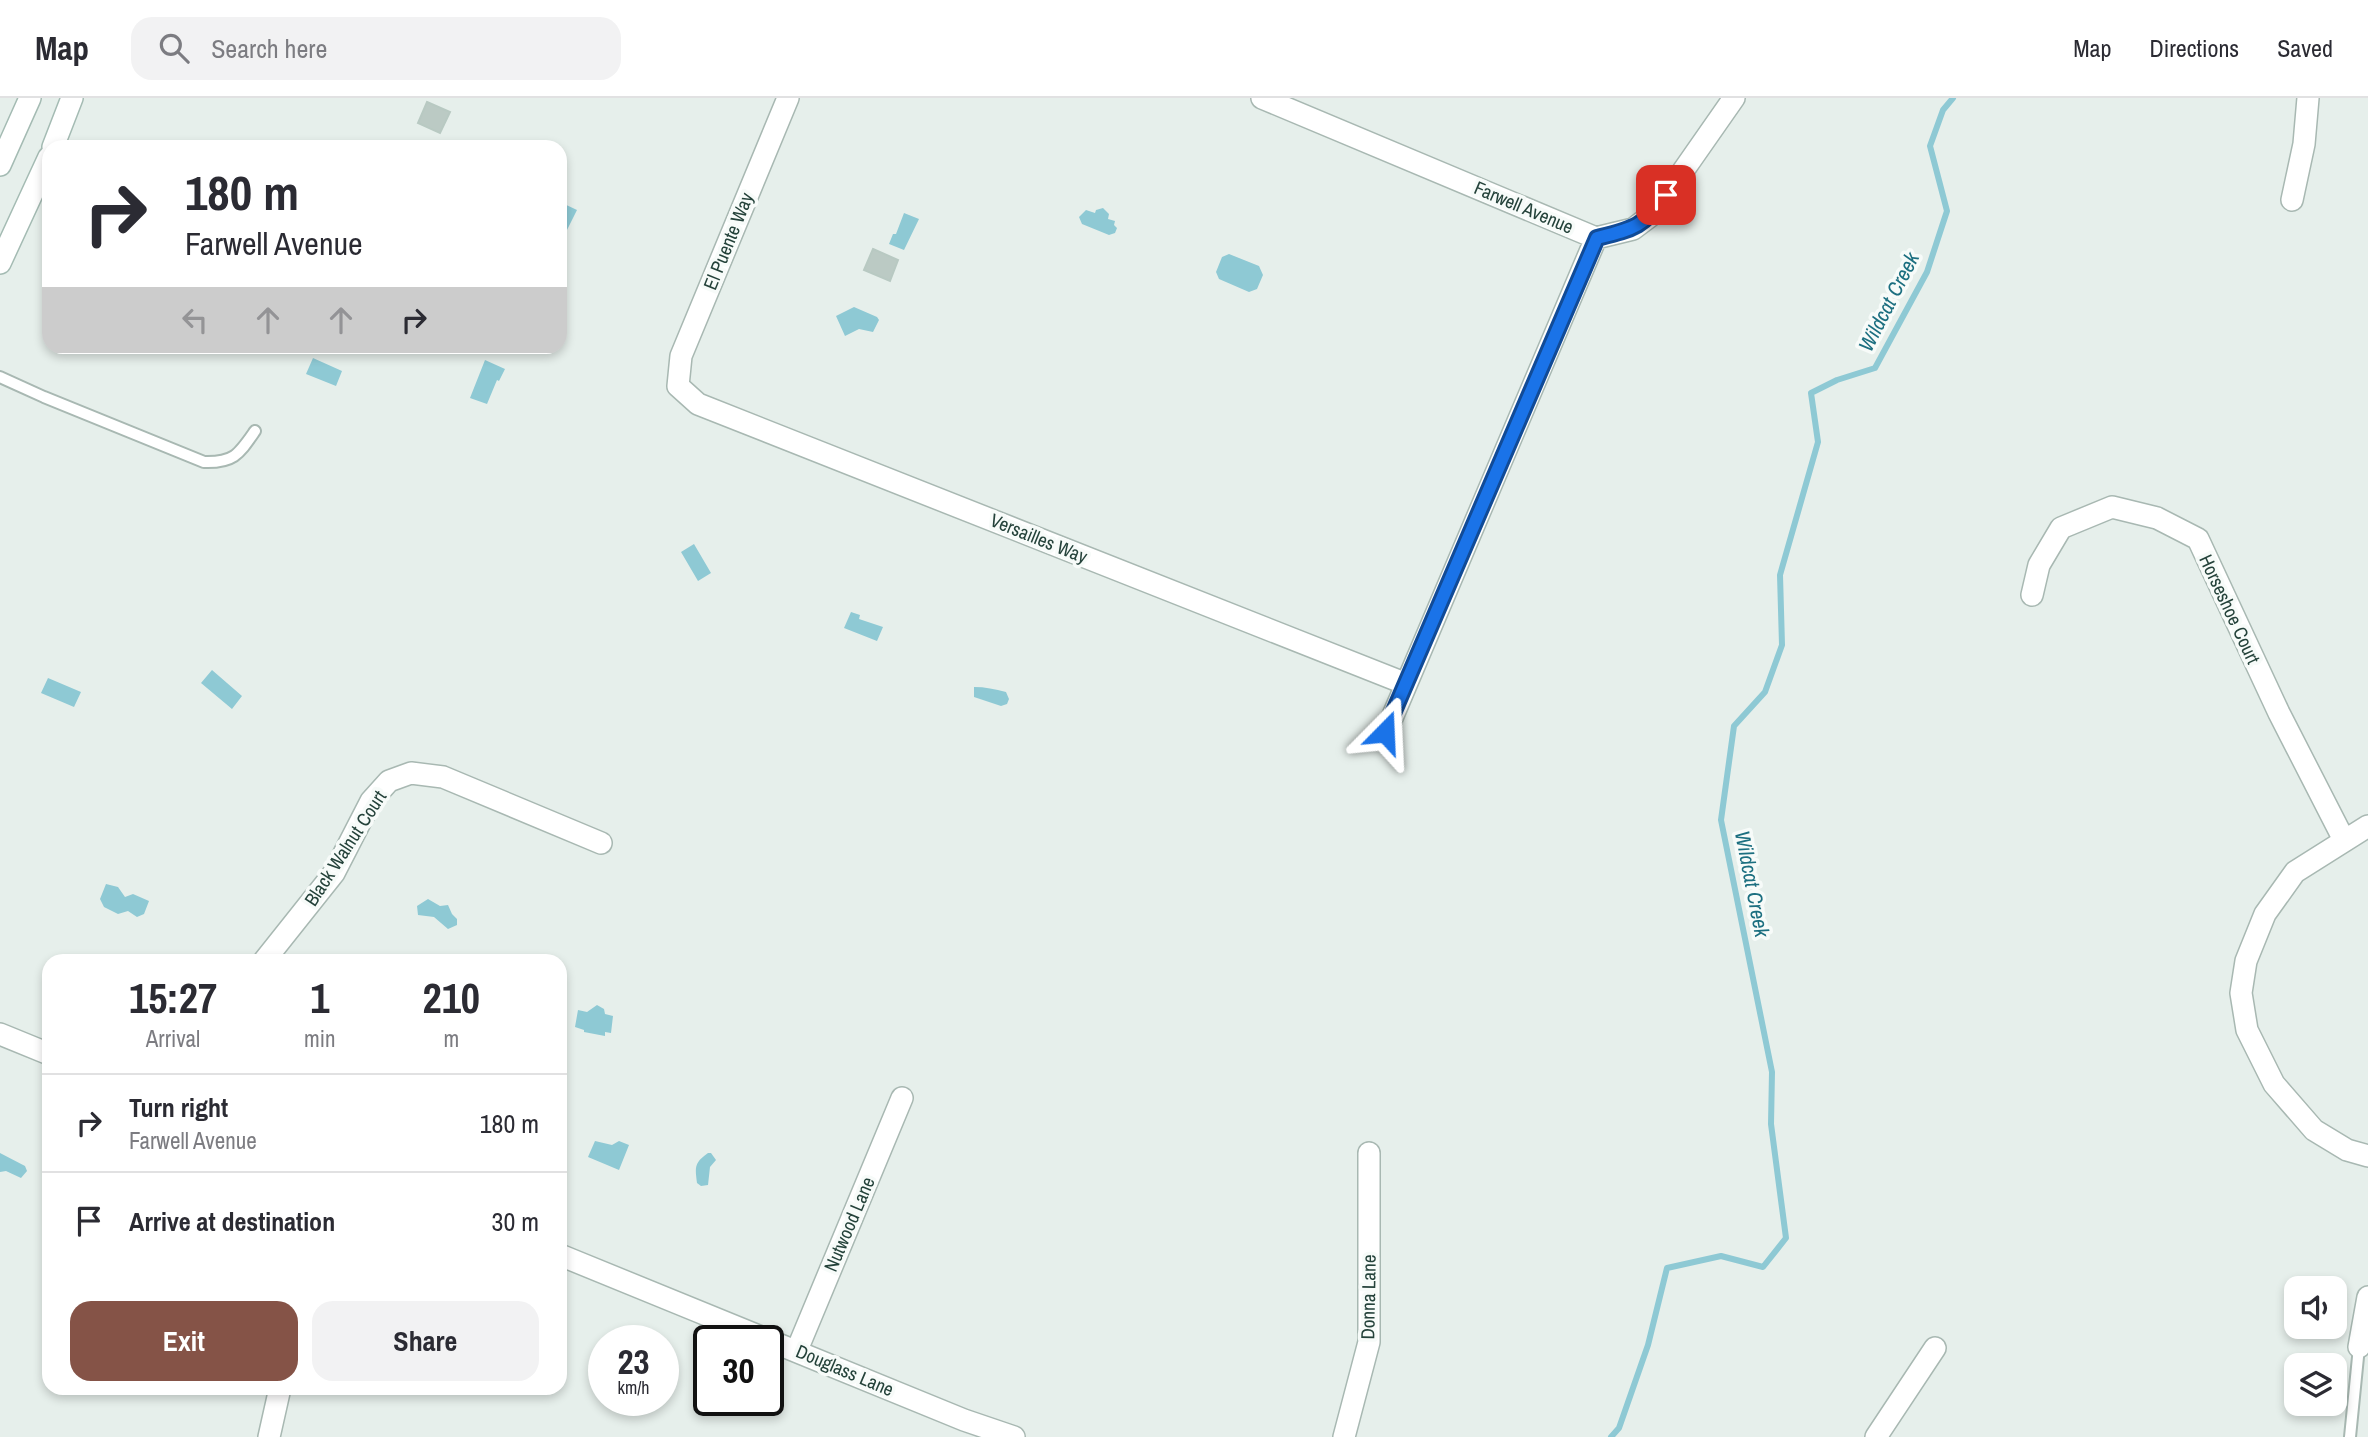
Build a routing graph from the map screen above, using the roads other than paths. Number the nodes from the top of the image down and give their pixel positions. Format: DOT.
graph roads {
  1 [pos="30,98"];
  2 [pos="72,98"];
  3 [pos="788,98"];
  4 [pos="1262,98"];
  5 [pos="1734,98"];
  6 [pos="2308,98"];
  7 [pos="56,140"];
  8 [pos="0,166"];
  9 [pos="42,172"];
  10 [pos="2292,200"];
  11 [pos="1597,238"];
  12 [pos="0,264"];
  13 [pos="0,377"];
  14 [pos="678,386"];
  15 [pos="255,431"];
  16 [pos="2032,595"];
  17 [pos="1404,683"];
  18 [pos="1385,732"];
  19 [pos="2368,826"];
  20 [pos="2344,840"];
  21 [pos="601,844"];
  22 [pos="270,954"];
  23 [pos="0,1034"];
  24 [pos="42,1051"];
  25 [pos="902,1098"];
  26 [pos="1369,1153"];
  27 [pos="2368,1156"];
  28 [pos="567,1258"];
  29 [pos="2368,1297"];
  30 [pos="2359,1347"];
  31 [pos="1935,1348"];
  32 [pos="797,1350"];
  33 [pos="279,1395"];
  34 [pos="961,1428"];
  35 [pos="270,1437"];
  36 [pos="1014,1437"];
  37 [pos="1344,1437"];
  38 [pos="1876,1437"];
  39 [pos="2350,1437"];
  1 -- 8 [label="street"];
  2 -- 7 [label="street"];
  3 -- 14 [label="street, El Puente Way"];
  4 -- 11 [label="street, Farwell Avenue"];
  5 -- 11 [label="street, Farwell Avenue"];
  6 -- 10 [label="street"];
  9 -- 12 [label="street"];
  11 -- 17 [label="street"];
  13 -- 15 [label="lane"];
  14 -- 17 [label="street, Versailles Way"];
  16 -- 20 [label="street, Horseshoe Court"];
  17 -- 18 [label="street"];
  19 -- 20 [label="street"];
  20 -- 27 [label="street"];
  21 -- 22 [label="street, Black Walnut Court"];
  23 -- 24 [label="street"];
  25 -- 32 [label="street, Nutwood Lane"];
  26 -- 37 [label="street, Donna Lane"];
  28 -- 32 [label="street, Douglass Lane"];
  29 -- 30 [label="street"];
  30 -- 39 [label="lane"];
  31 -- 38 [label="street"];
  32 -- 34 [label="street, Douglass Lane"];
  33 -- 35 [label="street"];
  34 -- 36 [label="street, Douglass Lane"];
}
